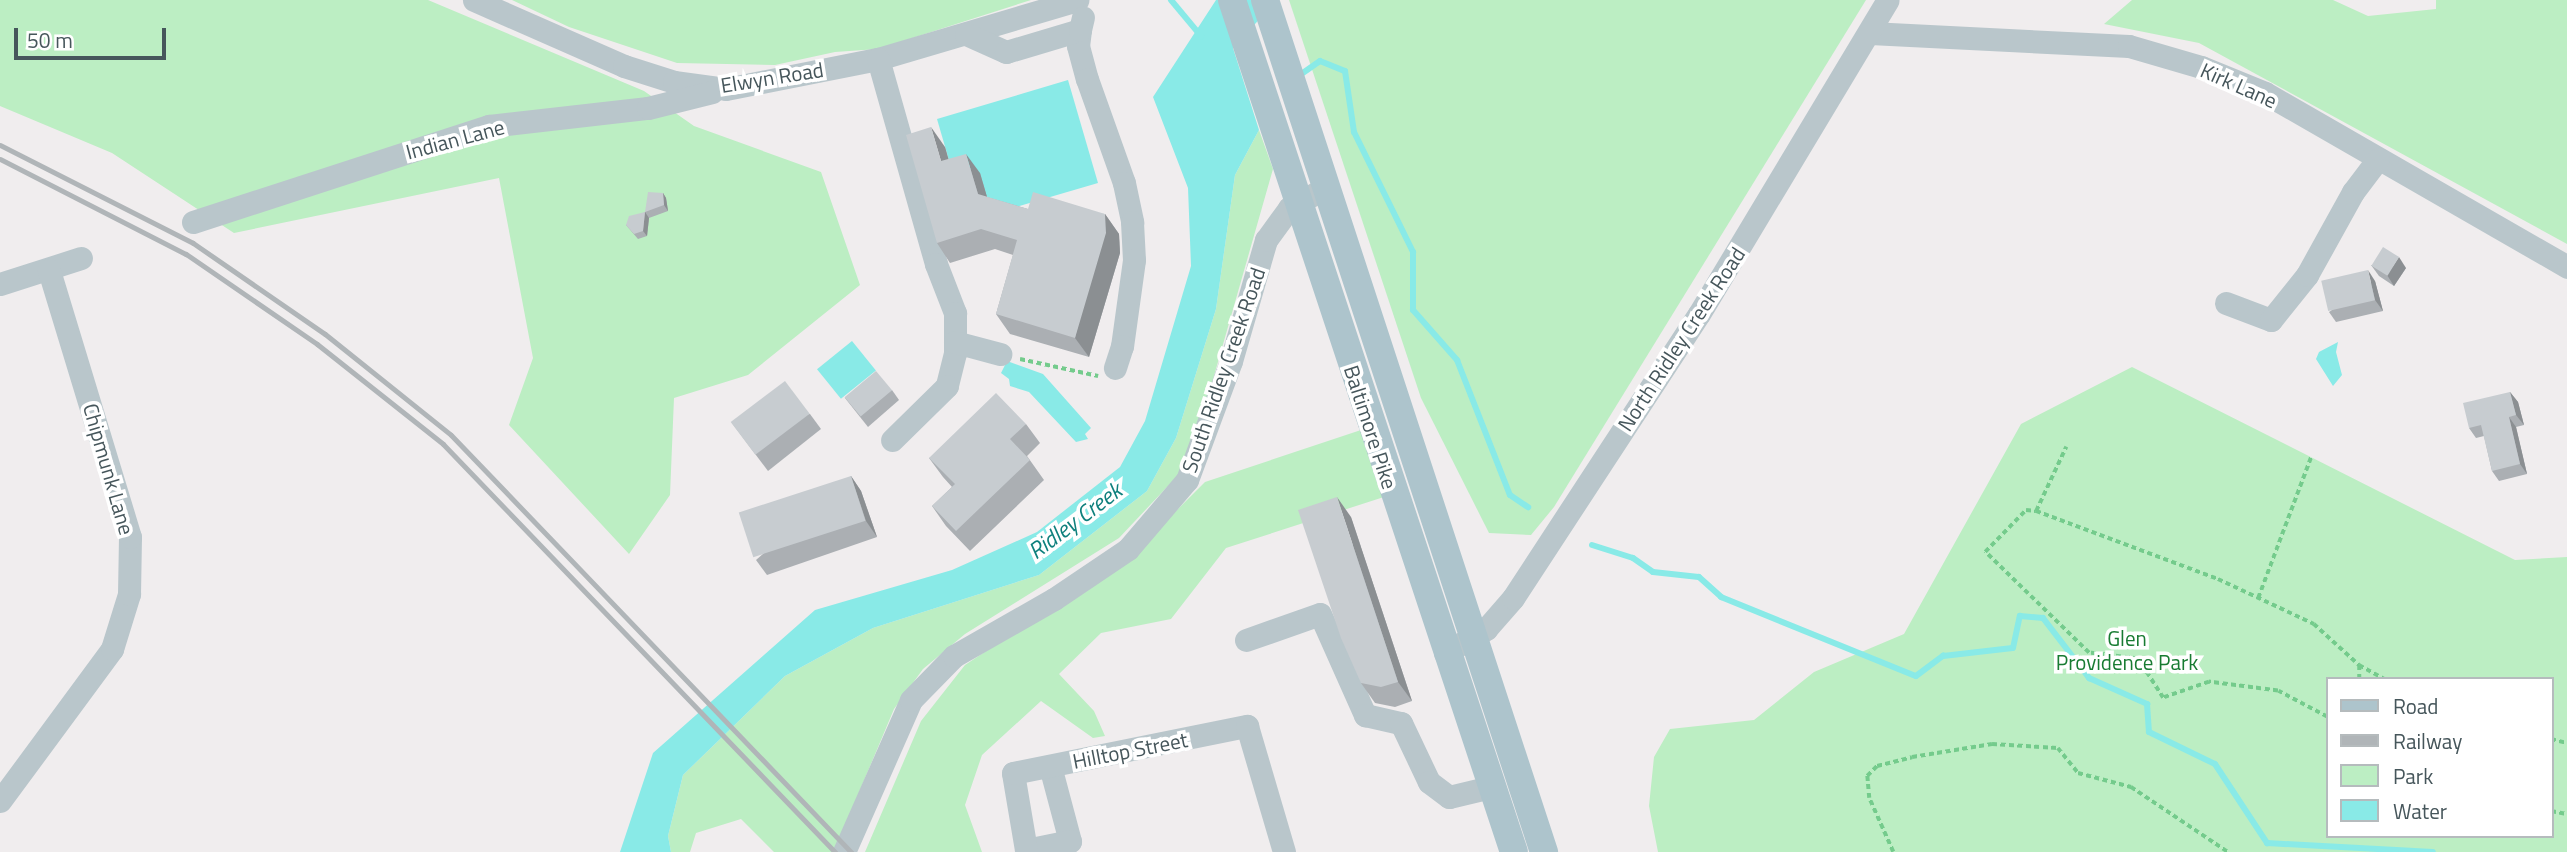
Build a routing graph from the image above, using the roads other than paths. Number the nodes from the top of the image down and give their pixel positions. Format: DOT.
graph roads {
  1 [pos="474,0"];
  2 [pos="1077,0"];
  3 [pos="1086,0"];
  4 [pos="1232,0"];
  5 [pos="1265,0"];
  6 [pos="1888,0"];
  7 [pos="1080,30"];
  8 [pos="1870,33"];
  9 [pos="966,34"];
  10 [pos="878,59"];
  11 [pos="726,89"];
  12 [pos="2378,159"];
  13 [pos="1325,188"];
  14 [pos="1297,201"];
  15 [pos="193,222"];
  16 [pos="80,258"];
  17 [pos="2567,267"];
  18 [pos="49,270"];
  19 [pos="0,284"];
  20 [pos="2226,303"];
  21 [pos="955,342"];
  22 [pos="1000,354"];
  23 [pos="1115,368"];
  24 [pos="892,440"];
  25 [pos="1246,640"];
  26 [pos="1472,640"];
  27 [pos="1445,653"];
  28 [pos="1050,766"];
  29 [pos="1491,787"];
  30 [pos="0,802"];
  31 [pos="845,852"];
  32 [pos="1284,852"];
  33 [pos="1514,852"];
  34 [pos="1544,852"];
  1 -- 11 [label="street, Elwyn Road"];
  2 -- 9 [label="street, Elwyn Road"];
  3 -- 7 [label="street"];
  4 -- 14 [label="main road, Baltimore Pike"];
  5 -- 13 [label="main road, Baltimore Pike"];
  6 -- 8 [label="street, North Ridley Creek Road"];
  7 -- 9 [label="street"];
  7 -- 23 [label="street"];
  8 -- 12 [label="street, Kirk Lane"];
  8 -- 26 [label="street, North Ridley Creek Road"];
  9 -- 10 [label="street, Elwyn Road"];
  10 -- 11 [label="street, Elwyn Road"];
  10 -- 21 [label="street"];
  11 -- 15 [label="street, Indian Lane"];
  12 -- 17 [label="street, Kirk Lane"];
  12 -- 20 [label="street"];
  13 -- 14 [label="street, South Ridley Creek Road"];
  13 -- 26 [label="main road, Baltimore Pike"];
  14 -- 27 [label="main road, Baltimore Pike"];
  14 -- 31 [label="street, South Ridley Creek Road"];
  16 -- 18 [label="street"];
  18 -- 19 [label="street"];
  18 -- 30 [label="street, Chipmunk Lane"];
  21 -- 22 [label="street"];
  21 -- 24 [label="street"];
  25 -- 29 [label="street"];
  26 -- 27 [label="street, North Ridley Creek Road"];
  26 -- 34 [label="main road, Baltimore Pike"];
  27 -- 29 [label="main road, Baltimore Pike"];
  28 -- 28 [label="street, Hilltop Street"];
  28 -- 32 [label="street, Hilltop Street"];
  29 -- 33 [label="main road, Baltimore Pike"];
}
